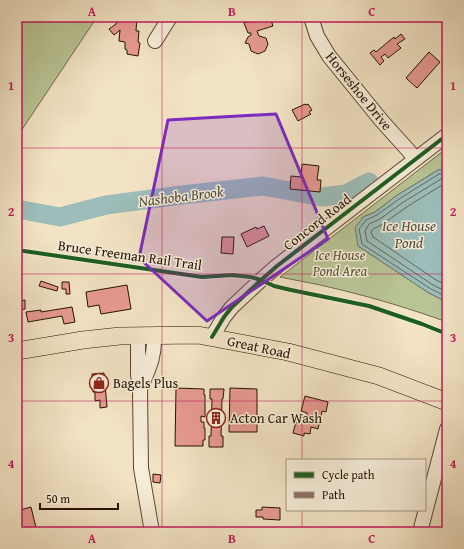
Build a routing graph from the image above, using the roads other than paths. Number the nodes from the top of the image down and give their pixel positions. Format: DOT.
graph roads {
  1 [pos="170,17"];
  2 [pos="311,17"];
  3 [pos="155,41"];
  4 [pos="447,135"];
  5 [pos="416,159"];
  6 [pos="146,336"];
  7 [pos="212,337"];
  8 [pos="17,350"];
  9 [pos="447,402"];
  10 [pos="447,429"];
  11 [pos="426,509"];
  12 [pos="426,511"];
  13 [pos="152,532"];
  14 [pos="420,532"];
  1 -- 3 [label="street"];
  2 -- 5 [label="street, Horseshoe Drive"];
  4 -- 5 [label="street, Concord Road"];
  5 -- 7 [label="street, Concord Road"];
  6 -- 7 [label="main road, Great Road"];
  6 -- 8 [label="main road, Great Road"];
  6 -- 13 [label="street"];
  7 -- 9 [label="main road, Great Road"];
  10 -- 11 [label="street"];
  12 -- 14 [label="street"];
}
